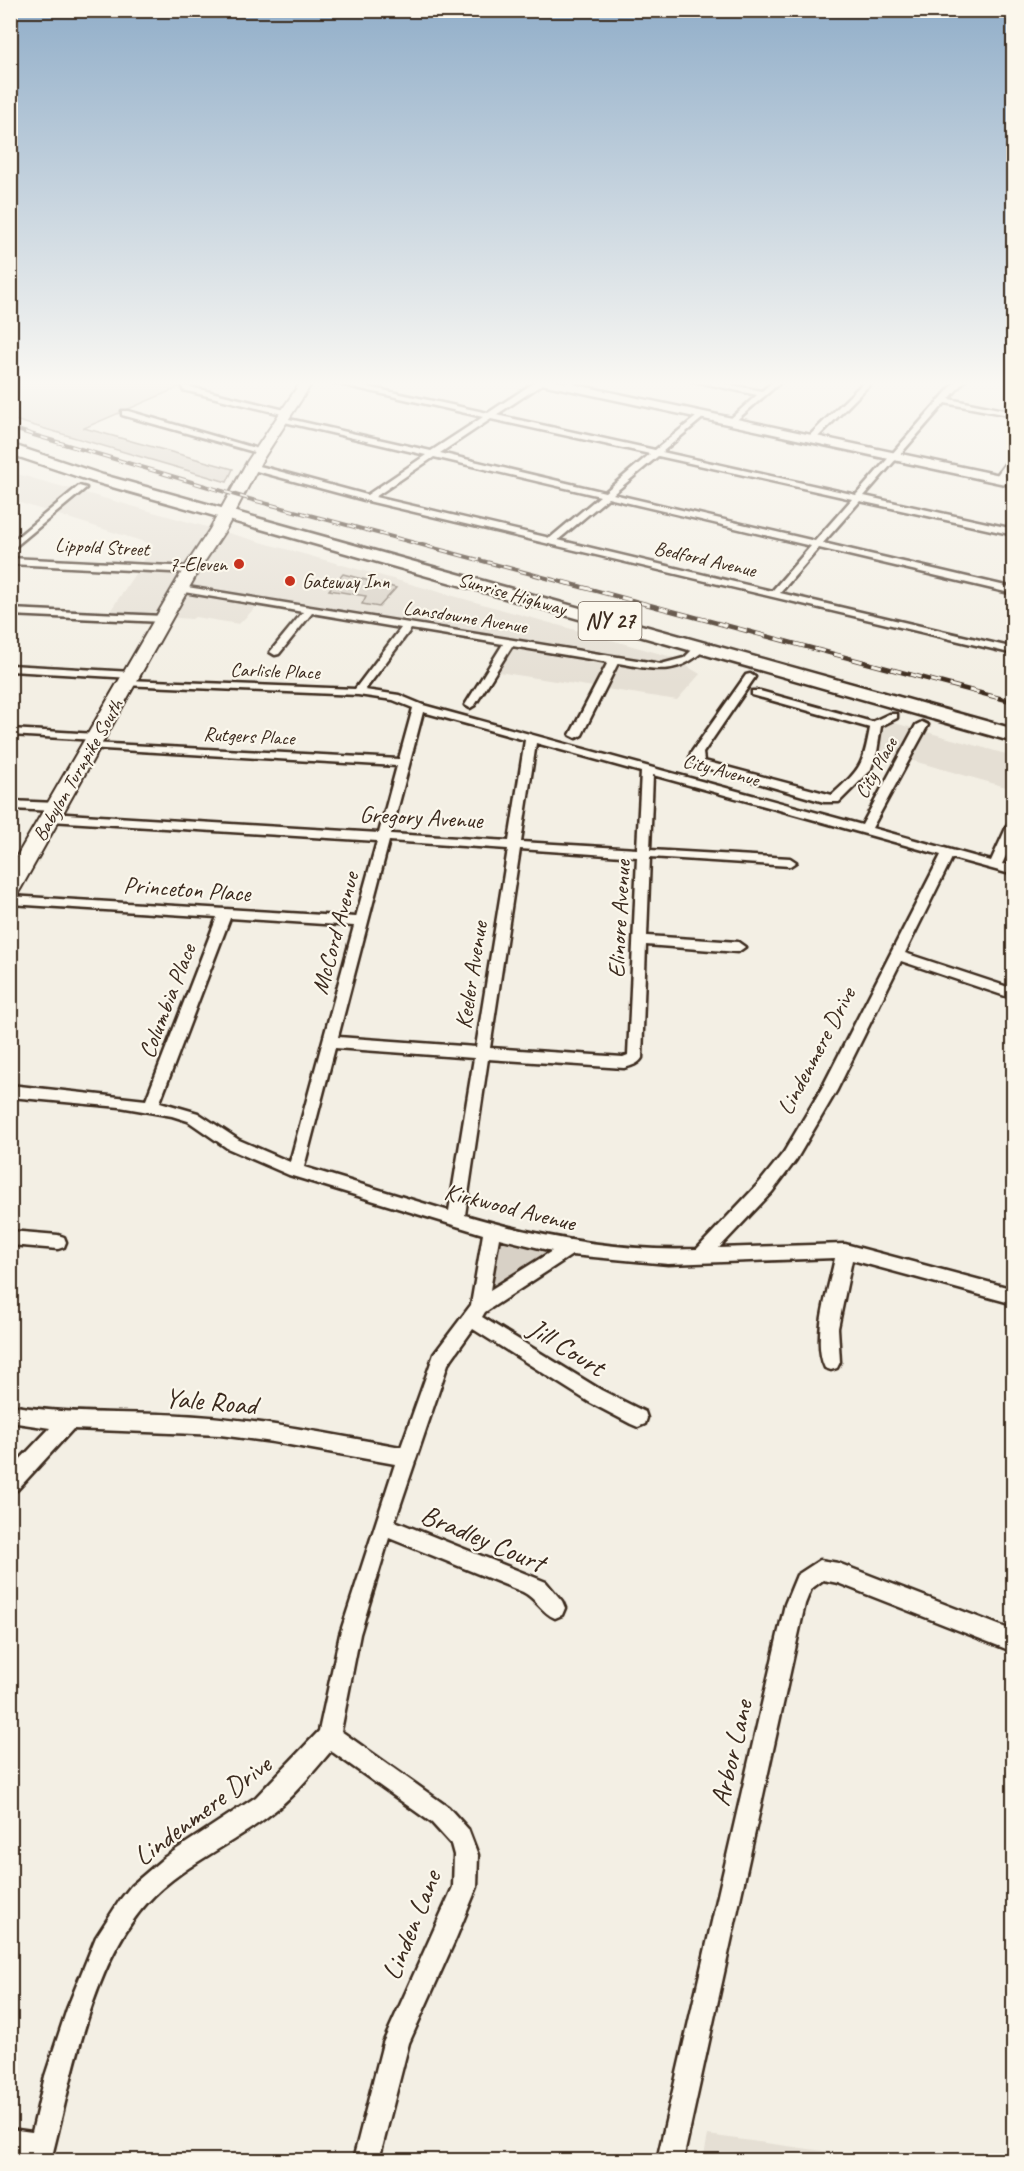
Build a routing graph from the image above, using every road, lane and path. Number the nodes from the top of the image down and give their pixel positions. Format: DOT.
graph roads {
  1 [pos="60,481"];
  2 [pos="105,481"];
  3 [pos="244,481"];
  4 [pos="306,481"];
  5 [pos="393,481"];
  6 [pos="554,481"];
  7 [pos="623,481"];
  8 [pos="783,481"];
  9 [pos="872,481"];
  10 [pos="82,488"];
  11 [pos="608,494"];
  12 [pos="368,498"];
  13 [pos="858,498"];
  14 [pos="222,522"];
  15 [pos="1014,532"];
  16 [pos="552,541"];
  17 [pos="818,543"];
  18 [pos="10,548"];
  19 [pos="10,561"];
  20 [pos="191,570"];
  21 [pos="182,589"];
  22 [pos="1014,591"];
  23 [pos="774,594"];
  24 [pos="310,610"];
  25 [pos="10,612"];
  26 [pos="163,619"];
  27 [pos="408,626"];
  28 [pos="508,643"];
  29 [pos="1014,651"];
  30 [pos="275,652"];
  31 [pos="694,653"];
  32 [pos="614,660"];
  33 [pos="1014,661"];
  34 [pos="10,668"];
  35 [pos="129,679"];
  36 [pos="753,685"];
  37 [pos="358,692"];
  38 [pos="470,705"];
  39 [pos="419,707"];
  40 [pos="884,721"];
  41 [pos="922,725"];
  42 [pos="10,732"];
  43 [pos="576,735"];
  44 [pos="1014,736"];
  45 [pos="531,738"];
  46 [pos="94,741"];
  47 [pos="1014,750"];
  48 [pos="404,763"];
  49 [pos="647,770"];
  50 [pos="10,805"];
  51 [pos="53,812"];
  52 [pos="1014,824"];
  53 [pos="865,830"];
  54 [pos="384,837"];
  55 [pos="513,845"];
  56 [pos="644,853"];
  57 [pos="948,854"];
  58 [pos="790,862"];
  59 [pos="994,866"];
  60 [pos="1014,871"];
  61 [pos="11,888"];
  62 [pos="10,900"];
  63 [pos="225,914"];
  64 [pos="361,922"];
  65 [pos="640,940"];
  66 [pos="738,948"];
  67 [pos="897,955"];
  68 [pos="1014,994"];
  69 [pos="329,1042"];
  70 [pos="482,1053"];
  71 [pos="10,1091"];
  72 [pos="152,1104"];
  73 [pos="295,1171"];
  74 [pos="456,1219"];
  75 [pos="492,1230"];
  76 [pos="10,1238"];
  77 [pos="58,1242"];
  78 [pos="570,1248"];
  79 [pos="845,1251"];
  80 [pos="702,1255"];
  81 [pos="1014,1297"];
  82 [pos="474,1312"];
  83 [pos="831,1362"];
  84 [pos="10,1413"];
  85 [pos="638,1418"];
  86 [pos="68,1422"];
  87 [pos="406,1457"];
  88 [pos="10,1484"];
  89 [pos="383,1526"];
  90 [pos="555,1608"];
  91 [pos="1014,1642"];
  92 [pos="329,1736"];
  93 [pos="10,2142"];
  94 [pos="40,2153"];
  95 [pos="366,2160"];
  96 [pos="670,2160"];
  1 -- 10 [label="highway, Sunrise Highway / NY 27"];
  2 -- 14 [label="highway, Sunrise Highway / NY 27"];
  3 -- 14 [label="main road, Babylon Turnpike South"];
  4 -- 12 [label="street, Bedford Avenue"];
  5 -- 12 [label="street"];
  6 -- 11 [label="street"];
  7 -- 11 [label="street"];
  8 -- 13 [label="street"];
  9 -- 13 [label="street"];
  10 -- 14 [label="highway, Sunrise Highway / NY 27"];
  10 -- 18 [label="street"];
  11 -- 16 [label="street"];
  11 -- 17 [label="street"];
  12 -- 16 [label="street, Bedford Avenue"];
  13 -- 15 [label="street"];
  13 -- 17 [label="street"];
  14 -- 20 [label="main road, Babylon Turnpike South"];
  14 -- 31 [label="highway, Sunrise Highway / NY 27"];
  16 -- 23 [label="street, Bedford Avenue"];
  17 -- 22 [label="street"];
  17 -- 23 [label="street"];
  19 -- 20 [label="street, Lippold Street"];
  20 -- 21 [label="main road, Babylon Turnpike South"];
  21 -- 24 [label="street, Lansdowne Avenue"];
  21 -- 26 [label="main road, Babylon Turnpike South"];
  23 -- 29 [label="street, Bedford Avenue"];
  24 -- 27 [label="street, Lansdowne Avenue"];
  24 -- 30 [label="street"];
  25 -- 26 [label="street"];
  26 -- 35 [label="main road, Babylon Turnpike South"];
  27 -- 28 [label="street, Lansdowne Avenue"];
  27 -- 37 [label="street"];
  28 -- 32 [label="street, Lansdowne Avenue"];
  28 -- 38 [label="street"];
  29 -- 33 [label="street"];
  31 -- 32 [label="street, Lansdowne Avenue"];
  31 -- 36 [label="highway, Sunrise Highway / NY 27"];
  31 -- 44 [label="highway, Sunrise Highway / NY 27"];
  32 -- 43 [label="street"];
  34 -- 35 [label="street, Carlisle Place"];
  35 -- 37 [label="street, Carlisle Place"];
  35 -- 46 [label="main road, Babylon Turnpike South"];
  36 -- 40 [label="highway, Sunrise Highway / NY 27"];
  36 -- 40 [label="street"];
  37 -- 39 [label="street, Carlisle Place"];
  39 -- 45 [label="street, City Avenue"];
  39 -- 48 [label="street, McCord Avenue"];
  40 -- 41 [label="highway, Sunrise Highway / NY 27"];
  41 -- 47 [label="highway, Sunrise Highway / NY 27"];
  41 -- 53 [label="street, City Place"];
  42 -- 46 [label="street, Rutgers Place"];
  45 -- 49 [label="street, City Avenue"];
  45 -- 55 [label="street, Keeler Avenue"];
  46 -- 48 [label="street, Rutgers Place"];
  46 -- 51 [label="main road, Babylon Turnpike South"];
  48 -- 54 [label="street, McCord Avenue"];
  49 -- 53 [label="street, City Avenue"];
  49 -- 56 [label="street, Elinore Avenue"];
  50 -- 51 [label="street, Gregory Avenue"];
  51 -- 54 [label="street, Gregory Avenue"];
  51 -- 61 [label="main road, Babylon Turnpike South"];
  52 -- 59 [label="street"];
  53 -- 57 [label="street, City Avenue"];
  54 -- 55 [label="street, Gregory Avenue"];
  54 -- 64 [label="street, McCord Avenue"];
  55 -- 56 [label="street, Gregory Avenue"];
  55 -- 70 [label="street, Keeler Avenue"];
  56 -- 58 [label="street, Gregory Avenue"];
  56 -- 65 [label="street, Elinore Avenue"];
  57 -- 59 [label="street, City Avenue"];
  57 -- 67 [label="street, Lindenmere Drive"];
  59 -- 60 [label="street, City Avenue"];
  62 -- 63 [label="street, Princeton Place"];
  63 -- 64 [label="street, Princeton Place"];
  63 -- 72 [label="street, Columbia Place"];
  64 -- 69 [label="street, McCord Avenue"];
  65 -- 66 [label="street"];
  65 -- 70 [label="street, Elinore Avenue"];
  67 -- 68 [label="street"];
  67 -- 80 [label="street, Lindenmere Drive"];
  69 -- 70 [label="street"];
  69 -- 73 [label="street, McCord Avenue"];
  70 -- 74 [label="street, Keeler Avenue"];
  71 -- 72 [label="street, Kirkwood Avenue"];
  72 -- 73 [label="street, Kirkwood Avenue"];
  73 -- 74 [label="street, Kirkwood Avenue"];
  74 -- 75 [label="street, Kirkwood Avenue"];
  75 -- 78 [label="street, Kirkwood Avenue"];
  75 -- 82 [label="street, Lindenmere Drive"];
  76 -- 77 [label="street"];
  78 -- 80 [label="street, Kirkwood Avenue"];
  78 -- 82 [label="street, Lindenmere Drive"];
  79 -- 80 [label="street, Kirkwood Avenue"];
  79 -- 81 [label="street, Kirkwood Avenue"];
  79 -- 83 [label="street"];
  82 -- 85 [label="street, Jill Court"];
  82 -- 87 [label="street, Lindenmere Drive"];
  84 -- 86 [label="street, Yale Road"];
  86 -- 87 [label="street, Yale Road"];
  86 -- 88 [label="street"];
  87 -- 89 [label="street, Lindenmere Drive"];
  89 -- 90 [label="street, Bradley Court"];
  89 -- 92 [label="street, Lindenmere Drive"];
  91 -- 96 [label="street, Arbor Lane"];
  92 -- 94 [label="street, Lindenmere Drive"];
  92 -- 95 [label="street, Linden Lane"];
  93 -- 94 [label="street"];
}
